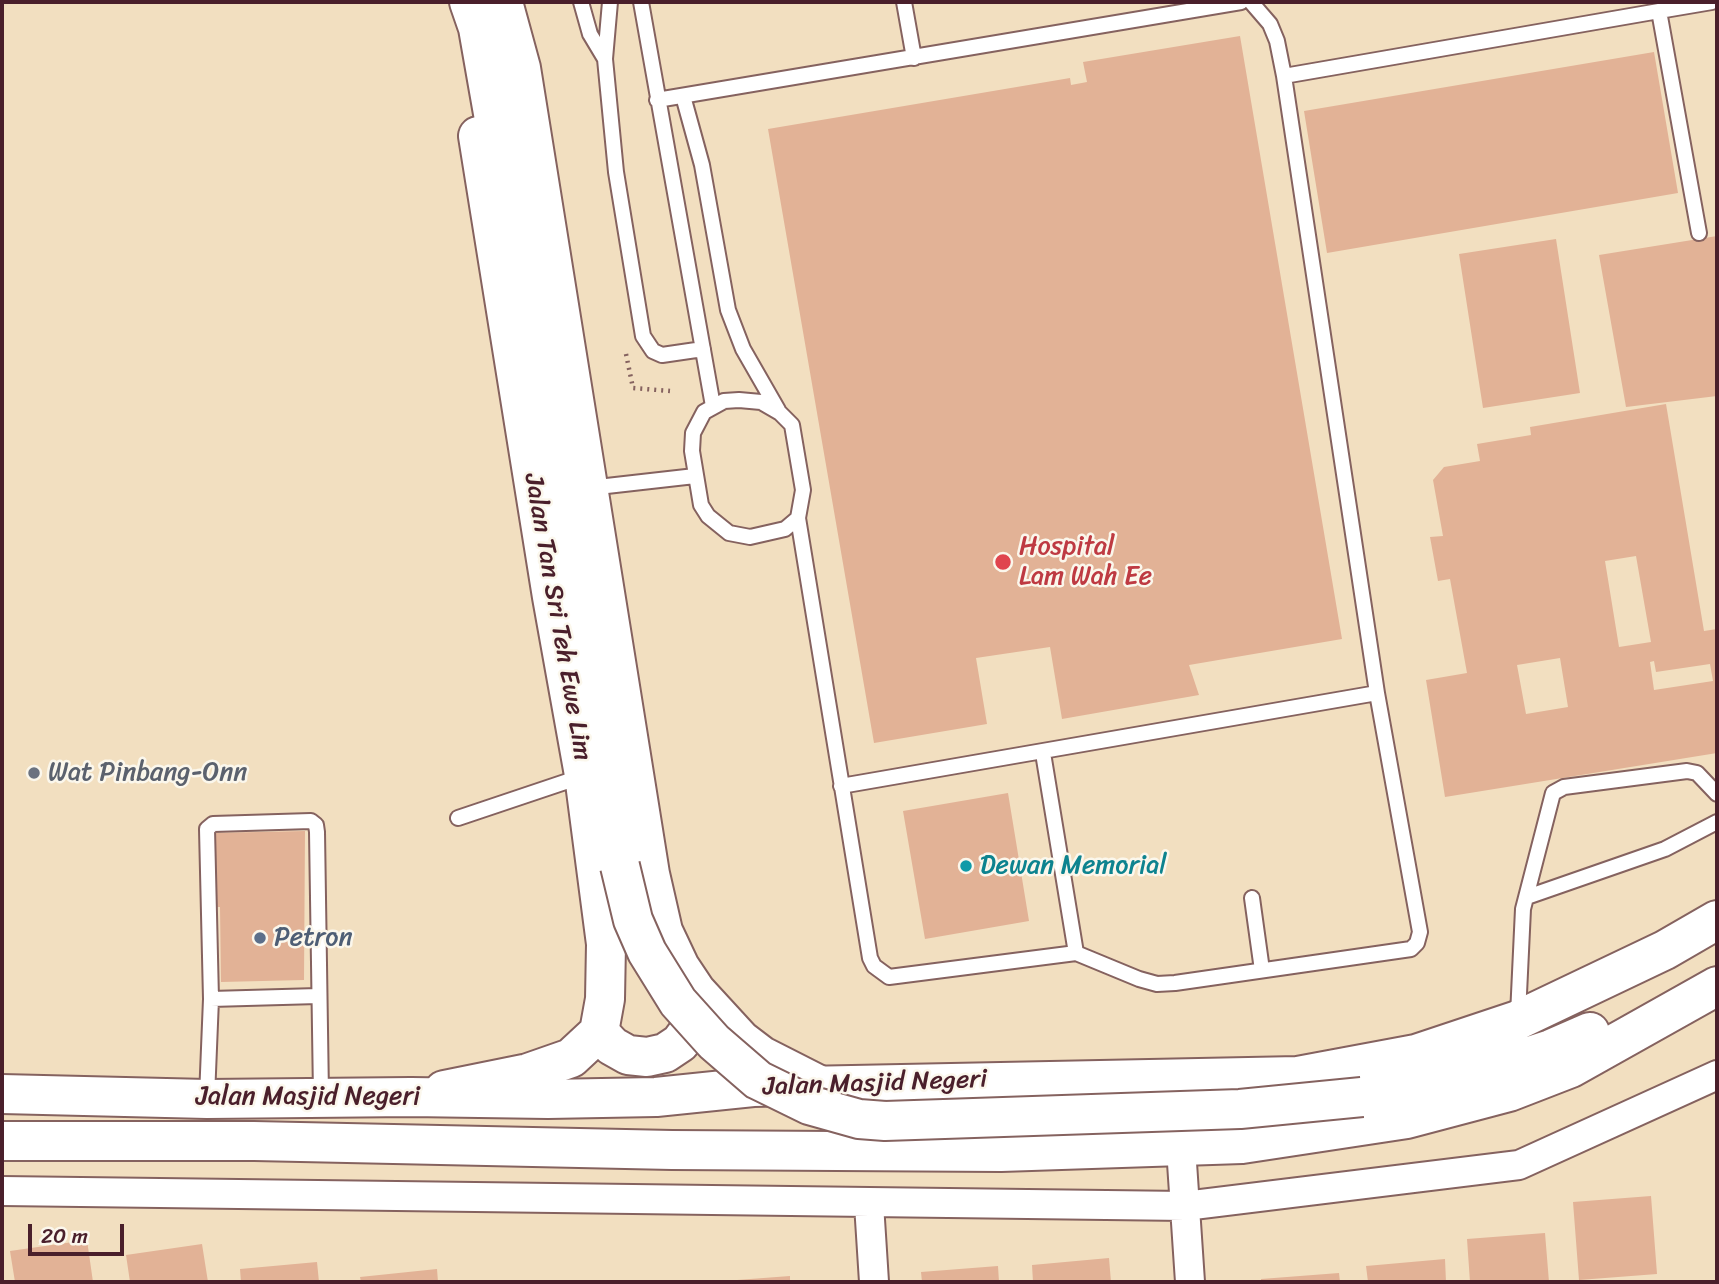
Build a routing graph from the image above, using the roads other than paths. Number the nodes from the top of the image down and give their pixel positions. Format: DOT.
graph roads {
  1 [pos="463,2"];
  2 [pos="469,2"];
  3 [pos="503,2"];
  4 [pos="581,2"];
  5 [pos="610,2"];
  6 [pos="640,2"];
  7 [pos="904,2"];
  8 [pos="1241,2"];
  9 [pos="1251,2"];
  10 [pos="1712,2"];
  11 [pos="1660,11"];
  12 [pos="914,58"];
  13 [pos="605,59"];
  14 [pos="1284,76"];
  15 [pos="683,96"];
  16 [pos="657,100"];
  17 [pos="1699,233"];
  18 [pos="703,349"];
  19 [pos="713,406"];
  20 [pos="780,413"];
  21 [pos="695,476"];
  22 [pos="589,488"];
  23 [pos="798,518"];
  24 [pos="1377,693"];
  25 [pos="1044,753"];
  26 [pos="584,775"];
  27 [pos="841,786"];
  28 [pos="1717,793"];
  29 [pos="458,818"];
  30 [pos="1717,822"];
  31 [pos="1527,897"];
  32 [pos="1252,898"];
  33 [pos="1717,920"];
  34 [pos="1076,953"];
  35 [pos="1262,970"];
  36 [pos="1717,986"];
  37 [pos="696,991"];
  38 [pos="318,996"];
  39 [pos="211,999"];
  40 [pos="1518,1020"];
  41 [pos="1654,1023"];
  42 [pos="599,1032"];
  43 [pos="1717,1076"];
  44 [pos="823,1087"];
  45 [pos="2,1094"];
  46 [pos="321,1097"];
  47 [pos="411,1097"];
  48 [pos="207,1099"];
  49 [pos="2,1142"];
  50 [pos="1181,1148"];
  51 [pos="2,1191"];
  52 [pos="869,1204"];
  53 [pos="1185,1206"];
  54 [pos="874,1282"];
  55 [pos="1190,1282"];
  1 -- 26 [label="main road, Jalan Tan Sri Teh Ewe Lim"];
  2 -- 41 [label="main road, bridge"];
  3 -- 22 [label="main road, Jalan Tan Sri Teh Ewe Lim"];
  4 -- 13 [label="lane"];
  5 -- 13 [label="lane"];
  6 -- 16 [label="lane"];
  7 -- 12 [label="lane"];
  8 -- 12 [label="lane"];
  9 -- 14 [label="lane"];
  10 -- 11 [label="lane"];
  11 -- 14 [label="lane"];
  11 -- 17 [label="lane"];
  12 -- 15 [label="lane"];
  13 -- 18 [label="lane"];
  14 -- 24 [label="lane"];
  15 -- 16 [label="lane"];
  15 -- 20 [label="lane"];
  16 -- 18 [label="lane"];
  18 -- 19 [label="lane"];
  19 -- 20 [label="lane"];
  19 -- 21 [label="lane"];
  20 -- 23 [label="lane"];
  21 -- 22 [label="lane"];
  21 -- 23 [label="lane"];
  22 -- 37 [label="main road, Jalan Tan Sri Teh Ewe Lim"];
  23 -- 27 [label="lane"];
  24 -- 25 [label="lane"];
  24 -- 35 [label="lane"];
  25 -- 27 [label="lane"];
  25 -- 34 [label="lane"];
  26 -- 29 [label="lane"];
  26 -- 42 [label="main road, Jalan Tan Sri Teh Ewe Lim"];
  27 -- 34 [label="lane"];
  28 -- 31 [label="lane"];
  30 -- 31 [label="lane"];
  31 -- 40 [label="lane"];
  32 -- 35 [label="lane"];
  33 -- 40 [label="main road, Jalan Masjid Negeri"];
  34 -- 35 [label="lane"];
  36 -- 41 [label="main road, Jalan Masjid Negeri"];
  37 -- 42 [label="main road"];
  37 -- 44 [label="main road, Jalan Tan Sri Teh Ewe Lim"];
  38 -- 39 [label="lane"];
  38 -- 39 [label="lane"];
  38 -- 46 [label="lane"];
  39 -- 48 [label="lane"];
  40 -- 44 [label="main road, Jalan Masjid Negeri"];
  41 -- 50 [label="main road, Jalan Masjid Negeri"];
  42 -- 47 [label="main road"];
  43 -- 53 [label="street"];
  44 -- 47 [label="main road, Jalan Masjid Negeri"];
  45 -- 48 [label="main road, Jalan Masjid Negeri"];
  46 -- 47 [label="main road, Jalan Masjid Negeri"];
  46 -- 48 [label="main road, Jalan Masjid Negeri"];
  49 -- 50 [label="main road, Jalan Masjid Negeri"];
  50 -- 53 [label="street"];
  51 -- 52 [label="street"];
  52 -- 53 [label="street"];
  52 -- 54 [label="street"];
  53 -- 55 [label="street"];
}
